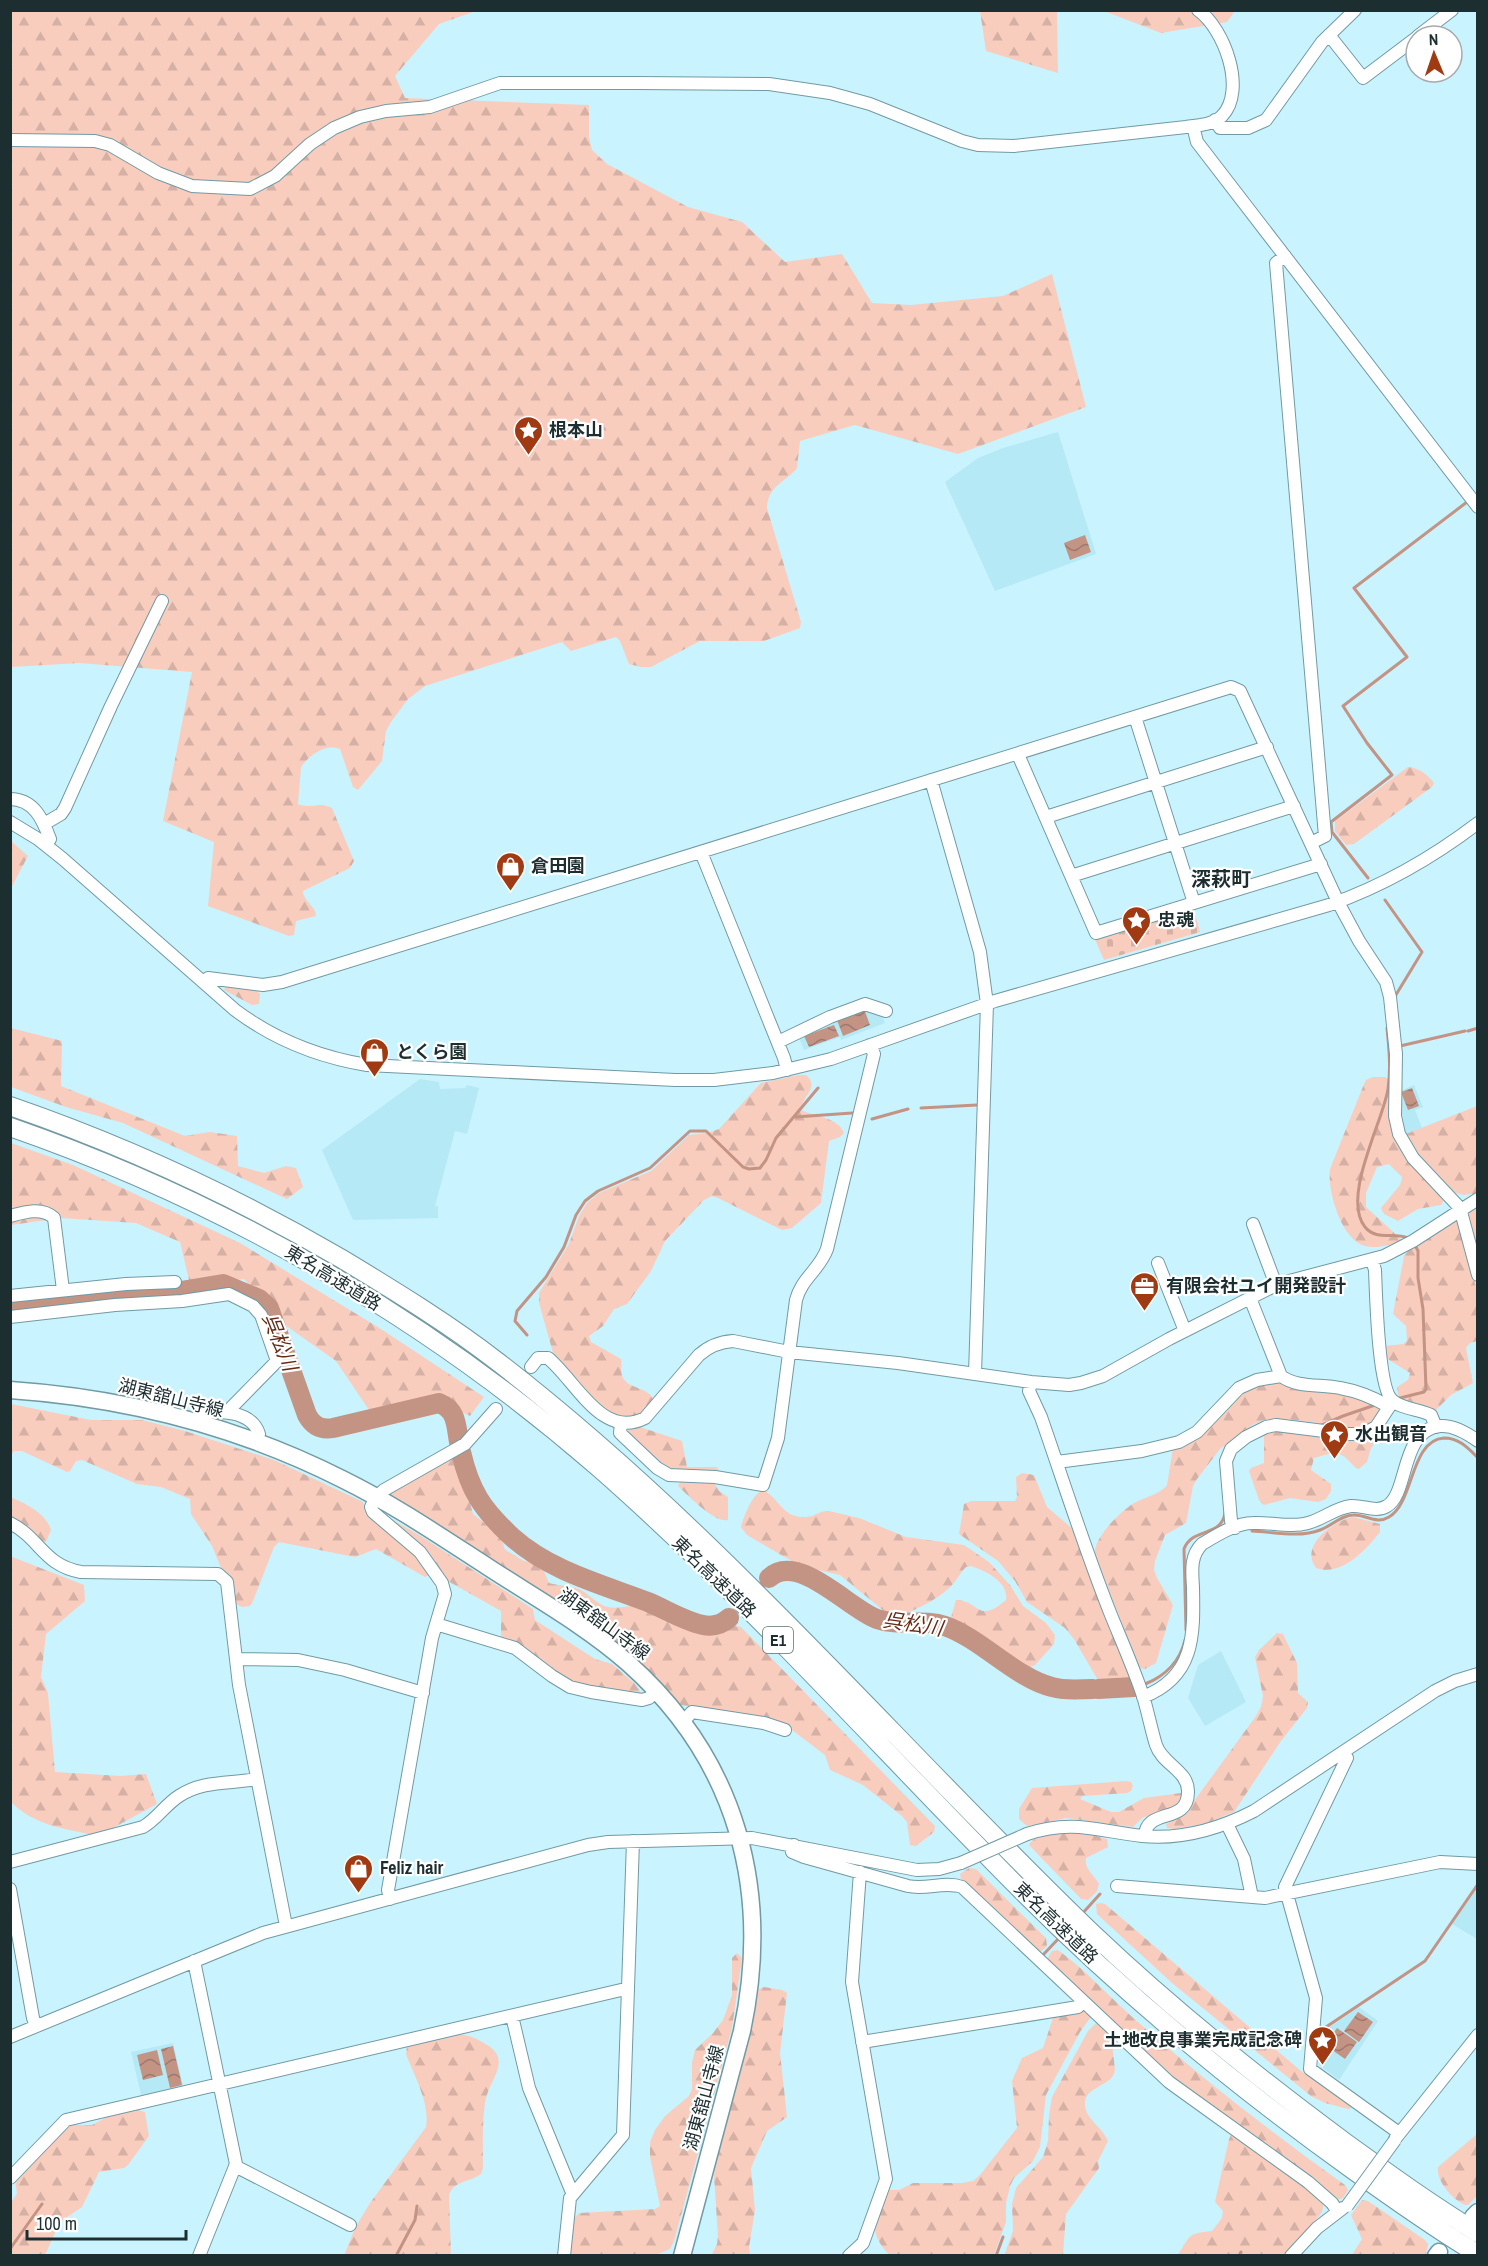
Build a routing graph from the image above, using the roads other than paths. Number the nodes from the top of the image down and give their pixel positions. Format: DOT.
graph roads {
  1 [pos="1198,10"];
  2 [pos="1355,10"];
  3 [pos="1452,10"];
  4 [pos="1434,24"];
  5 [pos="1329,35"];
  6 [pos="1404,47"];
  7 [pos="1215,120"];
  8 [pos="1193,126"];
  9 [pos="10,140"];
  10 [pos="1285,256"];
  11 [pos="1478,507"];
  12 [pos="162,601"];
  13 [pos="1137,723"];
  14 [pos="1267,747"];
  15 [pos="1020,759"];
  16 [pos="931,780"];
  17 [pos="1156,783"];
  18 [pos="10,799"];
  19 [pos="1294,806"];
  20 [pos="1046,817"];
  21 [pos="10,822"];
  22 [pos="1478,823"];
  23 [pos="44,824"];
  24 [pos="1175,843"];
  25 [pos="1311,843"];
  26 [pos="46,845"];
  27 [pos="700,852"];
  28 [pos="1321,864"];
  29 [pos="1071,876"];
  30 [pos="1338,902"];
  31 [pos="1194,903"];
  32 [pos="204,982"];
  33 [pos="987,1004"];
  34 [pos="886,1011"];
  35 [pos="778,1042"];
  36 [pos="870,1045"];
  37 [pos="787,1070"];
  38 [pos="10,1106"];
  39 [pos="10,1126"];
  40 [pos="1478,1199"];
  41 [pos="1461,1208"];
  42 [pos="10,1216"];
  43 [pos="1254,1224"];
  44 [pos="1372,1260"];
  45 [pos="1158,1263"];
  46 [pos="1478,1275"];
  47 [pos="175,1282"];
  48 [pos="1276,1285"];
  49 [pos="63,1290"];
  50 [pos="10,1296"];
  51 [pos="1250,1298"];
  52 [pos="10,1317"];
  53 [pos="1185,1331"];
  54 [pos="789,1353"];
  55 [pos="531,1368"];
  56 [pos="975,1374"];
  57 [pos="1281,1376"];
  58 [pos="1031,1382"];
  59 [pos="10,1390"];
  60 [pos="1390,1403"];
  61 [pos="496,1409"];
  62 [pos="228,1411"];
  63 [pos="196,1422"];
  64 [pos="621,1423"];
  65 [pos="1436,1427"];
  66 [pos="1478,1441"];
  67 [pos="256,1442"];
  68 [pos="1057,1461"];
  69 [pos="376,1497"];
  70 [pos="10,1523"];
  71 [pos="1235,1528"];
  72 [pos="436,1624"];
  73 [pos="236,1659"];
  74 [pos="1478,1674"];
  75 [pos="656,1691"];
  76 [pos="423,1693"];
  77 [pos="1143,1697"];
  78 [pos="683,1722"];
  79 [pos="785,1730"];
  80 [pos="1343,1752"];
  81 [pos="257,1779"];
  82 [pos="1227,1824"];
  83 [pos="1145,1836"];
  84 [pos="741,1837"];
  85 [pos="633,1841"];
  86 [pos="794,1845"];
  87 [pos="10,1862"];
  88 [pos="1478,1864"];
  89 [pos="860,1872"];
  90 [pos="1117,1886"];
  91 [pos="10,1889"];
  92 [pos="1287,1893"];
  93 [pos="1252,1897"];
  94 [pos="390,1899"];
  95 [pos="286,1926"];
  96 [pos="194,1961"];
  97 [pos="628,1991"];
  98 [pos="1083,2001"];
  99 [pos="512,2016"];
  100 [pos="36,2026"];
  101 [pos="1478,2035"];
  102 [pos="10,2037"];
  103 [pos="862,2042"];
  104 [pos="220,2085"];
  105 [pos="1397,2136"];
  106 [pos="235,2166"];
  107 [pos="10,2178"];
  108 [pos="574,2193"];
  109 [pos="1343,2209"];
  110 [pos="1476,2220"];
  111 [pos="350,2225"];
  112 [pos="1478,2254"];
  113 [pos="199,2256"];
  114 [pos="564,2256"];
  115 [pos="682,2256"];
  116 [pos="849,2256"];
  117 [pos="1291,2256"];
  1 -- 7 [label="street"];
  2 -- 5 [label="street"];
  3 -- 4 [label="street"];
  5 -- 6 [label="street"];
  5 -- 7 [label="street"];
  7 -- 8 [label="street"];
  8 -- 9 [label="street"];
  8 -- 10 [label="street"];
  10 -- 11 [label="street"];
  10 -- 25 [label="street"];
  12 -- 23 [label="street"];
  13 -- 17 [label="street"];
  14 -- 16 [label="street"];
  14 -- 17 [label="street"];
  14 -- 19 [label="street"];
  15 -- 20 [label="street"];
  16 -- 27 [label="street"];
  16 -- 33 [label="street"];
  17 -- 20 [label="street"];
  17 -- 24 [label="street"];
  18 -- 23 [label="street"];
  19 -- 24 [label="street"];
  19 -- 25 [label="street"];
  20 -- 29 [label="street"];
  21 -- 26 [label="street"];
  22 -- 30 [label="street"];
  23 -- 26 [label="street"];
  24 -- 29 [label="street"];
  24 -- 31 [label="street"];
  25 -- 28 [label="street"];
  26 -- 32 [label="street"];
  27 -- 32 [label="street"];
  27 -- 35 [label="street"];
  28 -- 30 [label="street"];
  28 -- 31 [label="street"];
  29 -- 31 [label="street"];
  30 -- 33 [label="street"];
  30 -- 41 [label="street"];
  32 -- 37 [label="street"];
  33 -- 36 [label="street"];
  33 -- 56 [label="street"];
  34 -- 35 [label="street"];
  35 -- 37 [label="street"];
  36 -- 37 [label="street"];
  36 -- 54 [label="street"];
  38 -- 110 [label="highway, 東名高速道路 / E1"];
  39 -- 112 [label="highway, 東名高速道路 / E1"];
  40 -- 41 [label="street"];
  41 -- 44 [label="street"];
  41 -- 46 [label="street"];
  42 -- 49 [label="street"];
  43 -- 48 [label="street"];
  44 -- 48 [label="street"];
  44 -- 60 [label="street"];
  45 -- 53 [label="street"];
  47 -- 49 [label="street"];
  48 -- 51 [label="street"];
  49 -- 50 [label="street"];
  51 -- 53 [label="street"];
  51 -- 57 [label="street"];
  52 -- 62 [label="street"];
  53 -- 58 [label="street"];
  54 -- 56 [label="street"];
  54 -- 64 [label="street"];
  54 -- 64 [label="street"];
  55 -- 64 [label="street"];
  56 -- 58 [label="street"];
  57 -- 60 [label="street"];
  57 -- 68 [label="street"];
  58 -- 68 [label="street"];
  59 -- 63 [label="main road, 湖東舘山寺線"];
  60 -- 65 [label="street"];
  60 -- 71 [label="street"];
  61 -- 69 [label="street"];
  62 -- 63 [label="street"];
  62 -- 67 [label="street"];
  63 -- 67 [label="main road, 湖東舘山寺線"];
  65 -- 66 [label="street"];
  65 -- 71 [label="street"];
  67 -- 69 [label="main road, 湖東舘山寺線"];
  68 -- 77 [label="street"];
  69 -- 72 [label="street"];
  69 -- 75 [label="main road, 湖東舘山寺線"];
  70 -- 73 [label="street"];
  71 -- 77 [label="street"];
  72 -- 75 [label="street"];
  72 -- 76 [label="street"];
  73 -- 76 [label="street"];
  73 -- 81 [label="street"];
  74 -- 80 [label="street"];
  75 -- 78 [label="main road, 湖東舘山寺線"];
  76 -- 94 [label="street"];
  77 -- 83 [label="street"];
  78 -- 79 [label="street"];
  78 -- 84 [label="main road, 湖東舘山寺線"];
  80 -- 82 [label="street"];
  80 -- 92 [label="street"];
  81 -- 87 [label="street"];
  81 -- 95 [label="street"];
  82 -- 83 [label="street"];
  82 -- 93 [label="street"];
  83 -- 86 [label="street, bridge"];
  84 -- 85 [label="street"];
  84 -- 86 [label="street"];
  84 -- 115 [label="main road, 湖東舘山寺線"];
  85 -- 94 [label="street"];
  85 -- 97 [label="street"];
  86 -- 89 [label="street"];
  88 -- 92 [label="street"];
  89 -- 98 [label="street"];
  89 -- 103 [label="street"];
  90 -- 93 [label="street"];
  91 -- 100 [label="street"];
  92 -- 93 [label="street"];
  92 -- 105 [label="street"];
  94 -- 95 [label="street"];
  95 -- 96 [label="street"];
  96 -- 100 [label="street"];
  96 -- 104 [label="street"];
  97 -- 99 [label="street"];
  97 -- 108 [label="street"];
  98 -- 103 [label="street"];
  98 -- 109 [label="street"];
  99 -- 104 [label="street"];
  99 -- 108 [label="street"];
  100 -- 102 [label="street"];
  101 -- 105 [label="street"];
  103 -- 116 [label="street"];
  104 -- 106 [label="street"];
  104 -- 107 [label="street"];
  105 -- 109 [label="street, bridge"];
  106 -- 111 [label="street"];
  106 -- 113 [label="street"];
  108 -- 114 [label="street"];
  109 -- 117 [label="street"];
}
